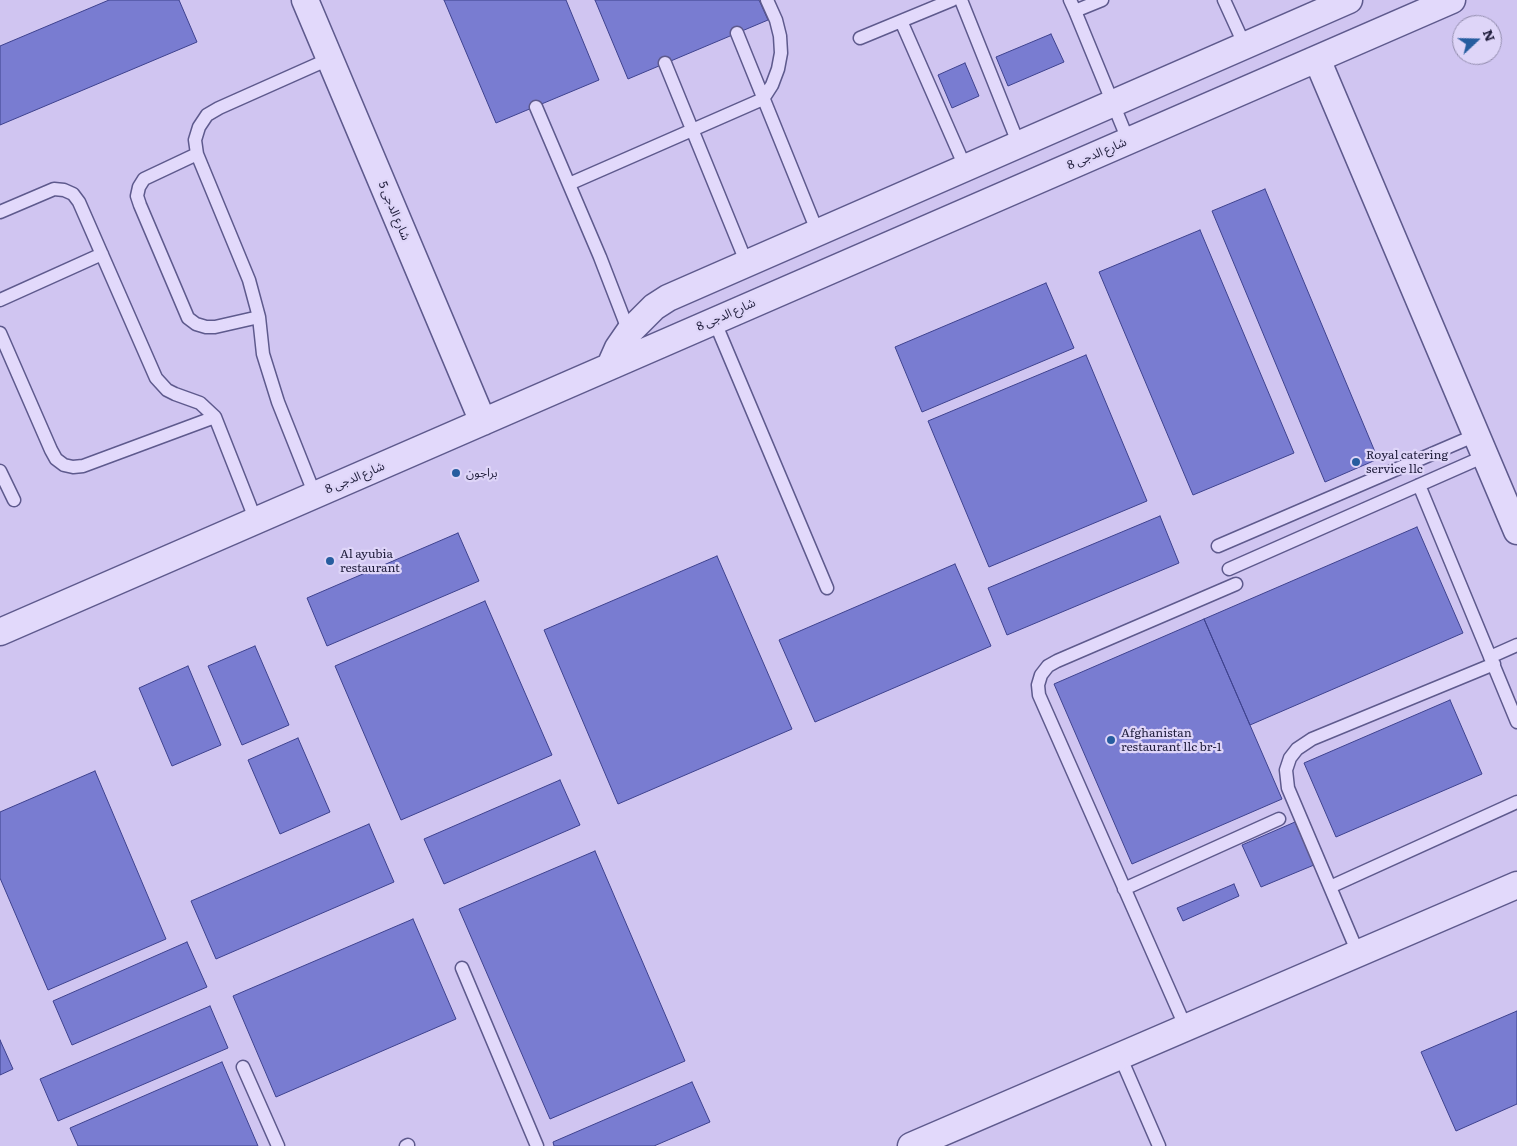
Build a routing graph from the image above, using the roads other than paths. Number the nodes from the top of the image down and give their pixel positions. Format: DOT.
graph roads {
  1 [pos="305,0"];
  2 [pos="767,0"];
  3 [pos="952,0"];
  4 [pos="961,0"];
  5 [pos="1102,0"];
  6 [pos="1224,0"];
  7 [pos="1349,0"];
  8 [pos="1452,0"];
  9 [pos="1072,6"];
  10 [pos="901,21"];
  11 [pos="737,33"];
  12 [pos="860,38"];
  13 [pos="1245,46"];
  14 [pos="1317,58"];
  15 [pos="329,59"];
  16 [pos="665,63"];
  17 [pos="763,99"];
  18 [pos="1113,104"];
  19 [pos="536,107"];
  20 [pos="692,130"];
  21 [pos="1128,140"];
  22 [pos="1019,145"];
  23 [pos="197,154"];
  24 [pos="966,168"];
  25 [pos="568,184"];
  26 [pos="0,212"];
  27 [pos="818,233"];
  28 [pos="102,254"];
  29 [pos="747,264"];
  30 [pos="0,300"];
  31 [pos="259,317"];
  32 [pos="714,320"];
  33 [pos="0,332"];
  34 [pos="629,332"];
  35 [pos="610,366"];
  36 [pos="215,417"];
  37 [pos="483,422"];
  38 [pos="1480,446"];
  39 [pos="0,471"];
  40 [pos="1419,485"];
  41 [pos="315,495"];
  42 [pos="14,500"];
  43 [pos="256,521"];
  44 [pos="1517,531"];
  45 [pos="1218,546"];
  46 [pos="1229,569"];
  47 [pos="1236,584"];
  48 [pos="827,588"];
  49 [pos="0,632"];
  50 [pos="1517,645"];
  51 [pos="1492,660"];
  52 [pos="1517,722"];
  53 [pos="1517,802"];
  54 [pos="1279,819"];
  55 [pos="1517,885"];
  56 [pos="1330,887"];
  57 [pos="1124,889"];
  58 [pos="1358,953"];
  59 [pos="462,968"];
  60 [pos="1186,1028"];
  61 [pos="1120,1056"];
  62 [pos="244,1067"];
  63 [pos="278,1146"];
  64 [pos="537,1146"];
  65 [pos="911,1146"];
  66 [pos="1159,1146"];
  1 -- 15 [label="street, شارع الدجى 5"];
  2 -- 17 [label="lane"];
  3 -- 10 [label="lane"];
  4 -- 22 [label="lane"];
  5 -- 9 [label="lane"];
  6 -- 13 [label="lane"];
  7 -- 13 [label="street"];
  8 -- 14 [label="street, شارع الدجى 8"];
  9 -- 18 [label="lane"];
  10 -- 12 [label="lane"];
  10 -- 24 [label="lane"];
  11 -- 17 [label="lane"];
  13 -- 18 [label="street"];
  14 -- 21 [label="street, شارع الدجى 8"];
  14 -- 38 [label="street"];
  15 -- 23 [label="lane"];
  15 -- 37 [label="street, شارع الدجى 5"];
  16 -- 20 [label="lane"];
  17 -- 20 [label="lane"];
  17 -- 27 [label="lane"];
  18 -- 21 [label="lane"];
  18 -- 22 [label="street"];
  19 -- 25 [label="lane"];
  20 -- 25 [label="lane"];
  20 -- 29 [label="lane"];
  21 -- 32 [label="street, شارع الدجى 8"];
  22 -- 24 [label="street"];
  23 -- 31 [label="lane"];
  23 -- 31 [label="lane"];
  24 -- 27 [label="street"];
  25 -- 34 [label="lane"];
  26 -- 28 [label="lane"];
  27 -- 29 [label="street"];
  28 -- 30 [label="lane"];
  28 -- 36 [label="lane"];
  29 -- 34 [label="street"];
  31 -- 41 [label="lane"];
  32 -- 35 [label="street, شارع الدجى 8"];
  32 -- 48 [label="lane"];
  33 -- 36 [label="lane"];
  34 -- 35 [label="street"];
  35 -- 37 [label="street, شارع الدجى 8"];
  36 -- 43 [label="lane"];
  37 -- 41 [label="street, شارع الدجى 8"];
  38 -- 40 [label="lane"];
  38 -- 44 [label="street"];
  38 -- 45 [label="lane"];
  39 -- 42 [label="lane"];
  40 -- 46 [label="lane"];
  40 -- 51 [label="lane"];
  41 -- 43 [label="street, شارع الدجى 8"];
  43 -- 49 [label="street, شارع الدجى 8"];
  47 -- 57 [label="lane"];
  50 -- 51 [label="lane"];
  51 -- 52 [label="lane"];
  51 -- 56 [label="lane"];
  53 -- 56 [label="lane"];
  54 -- 57 [label="lane"];
  55 -- 58 [label="street"];
  56 -- 58 [label="lane"];
  57 -- 60 [label="lane"];
  58 -- 60 [label="street"];
  59 -- 64 [label="lane"];
  60 -- 61 [label="street"];
  61 -- 65 [label="street"];
  61 -- 66 [label="lane"];
  62 -- 63 [label="lane"];
}
